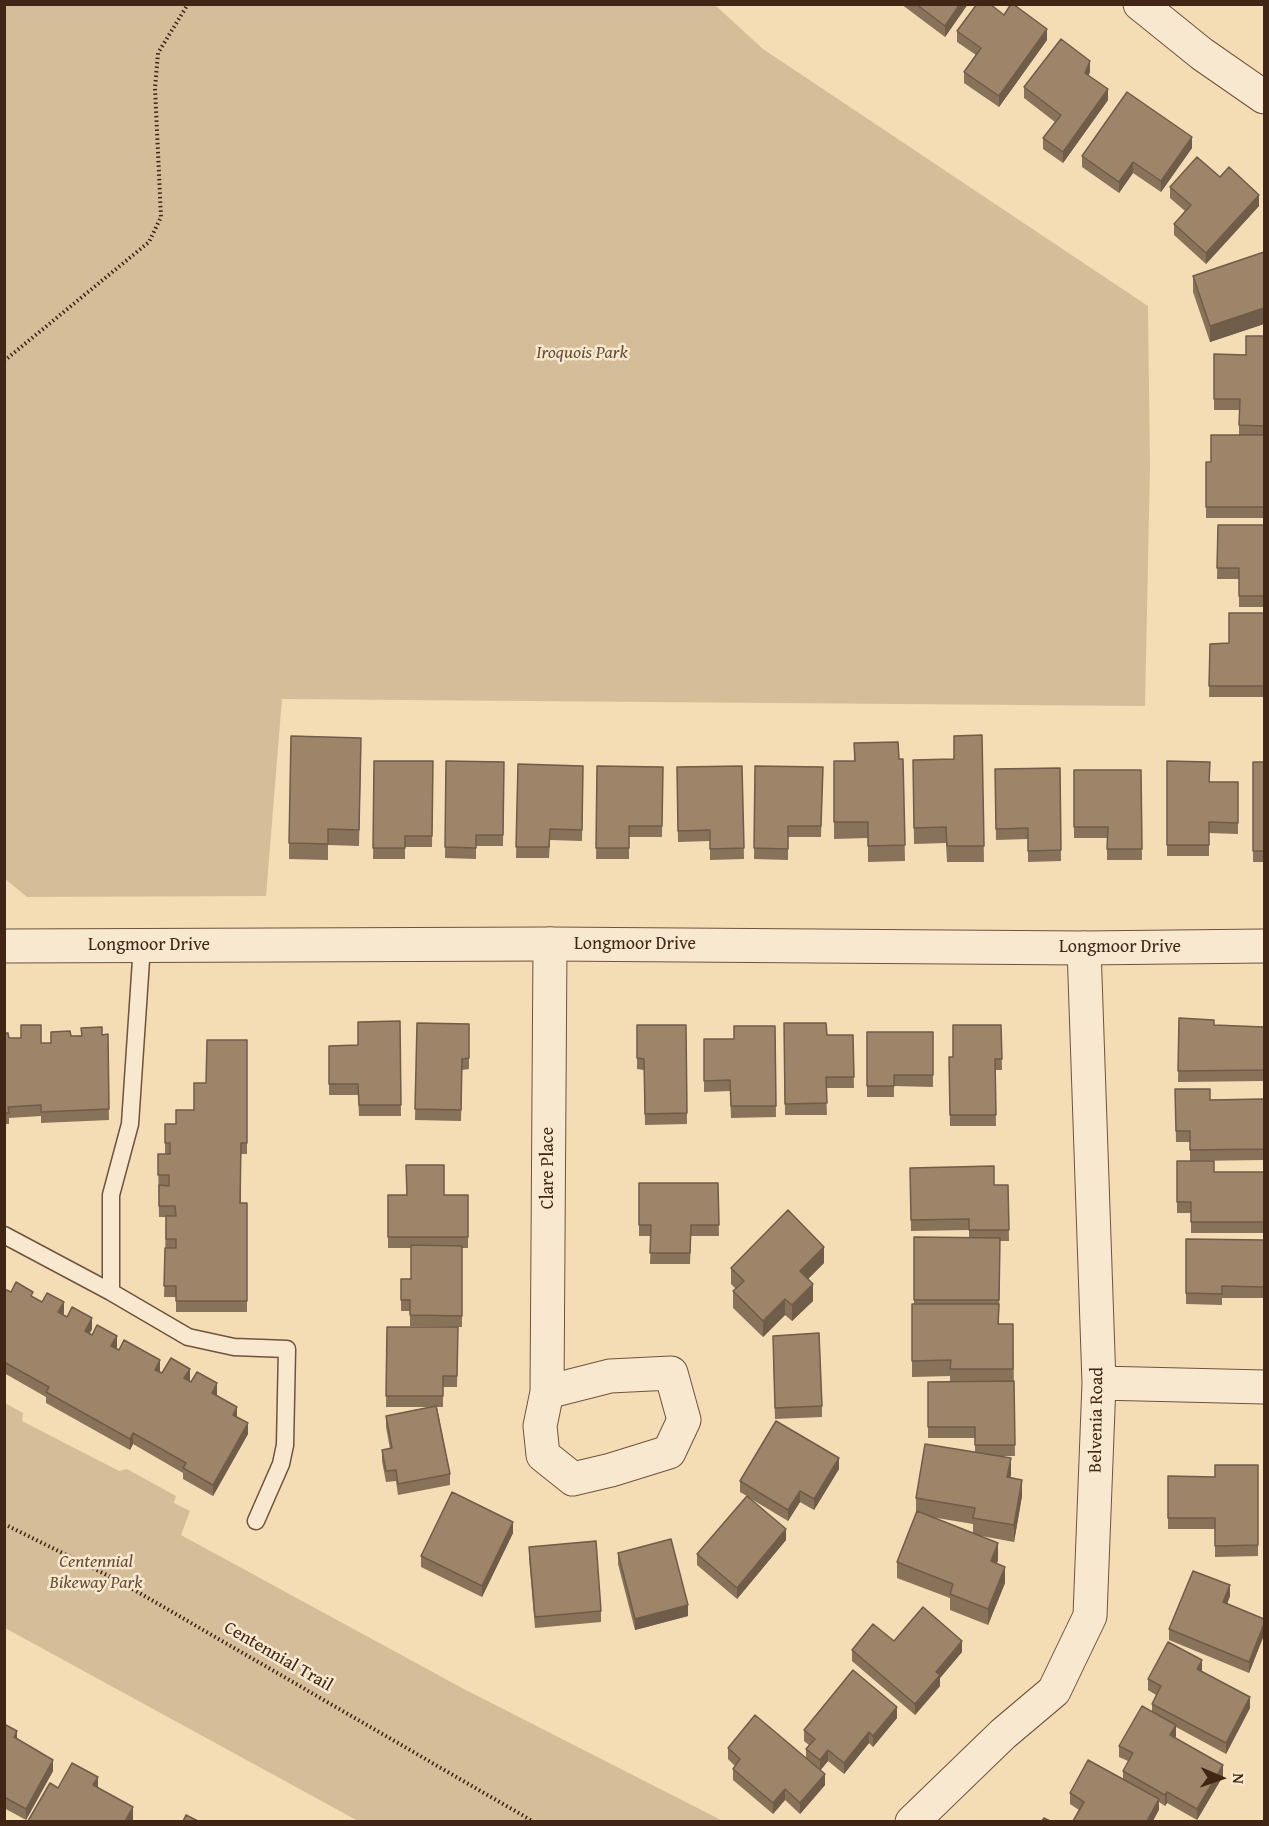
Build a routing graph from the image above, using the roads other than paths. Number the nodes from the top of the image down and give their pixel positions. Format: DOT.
graph roads {
  1 [pos="1140,4"];
  2 [pos="1264,97"];
  3 [pos="550,944"];
  4 [pos="142,945"];
  5 [pos="4,946"];
  6 [pos="1264,946"];
  7 [pos="1084,948"];
  8 [pos="4,1235"];
  9 [pos="111,1292"];
  10 [pos="1100,1383"];
  11 [pos="1264,1387"];
  12 [pos="547,1392"];
  13 [pos="256,1521"];
  14 [pos="912,1821"];
  1 -- 2 [label="street"];
  3 -- 4 [label="street, Longmoor Drive"];
  3 -- 7 [label="street, Longmoor Drive"];
  3 -- 12 [label="street, Clare Place"];
  4 -- 5 [label="street, Longmoor Drive"];
  4 -- 9 [label="lane"];
  6 -- 7 [label="street, Longmoor Drive"];
  7 -- 10 [label="street, Belvenia Road"];
  8 -- 9 [label="lane"];
  9 -- 13 [label="lane"];
  10 -- 11 [label="street"];
  10 -- 14 [label="street, Belvenia Road"];
}
